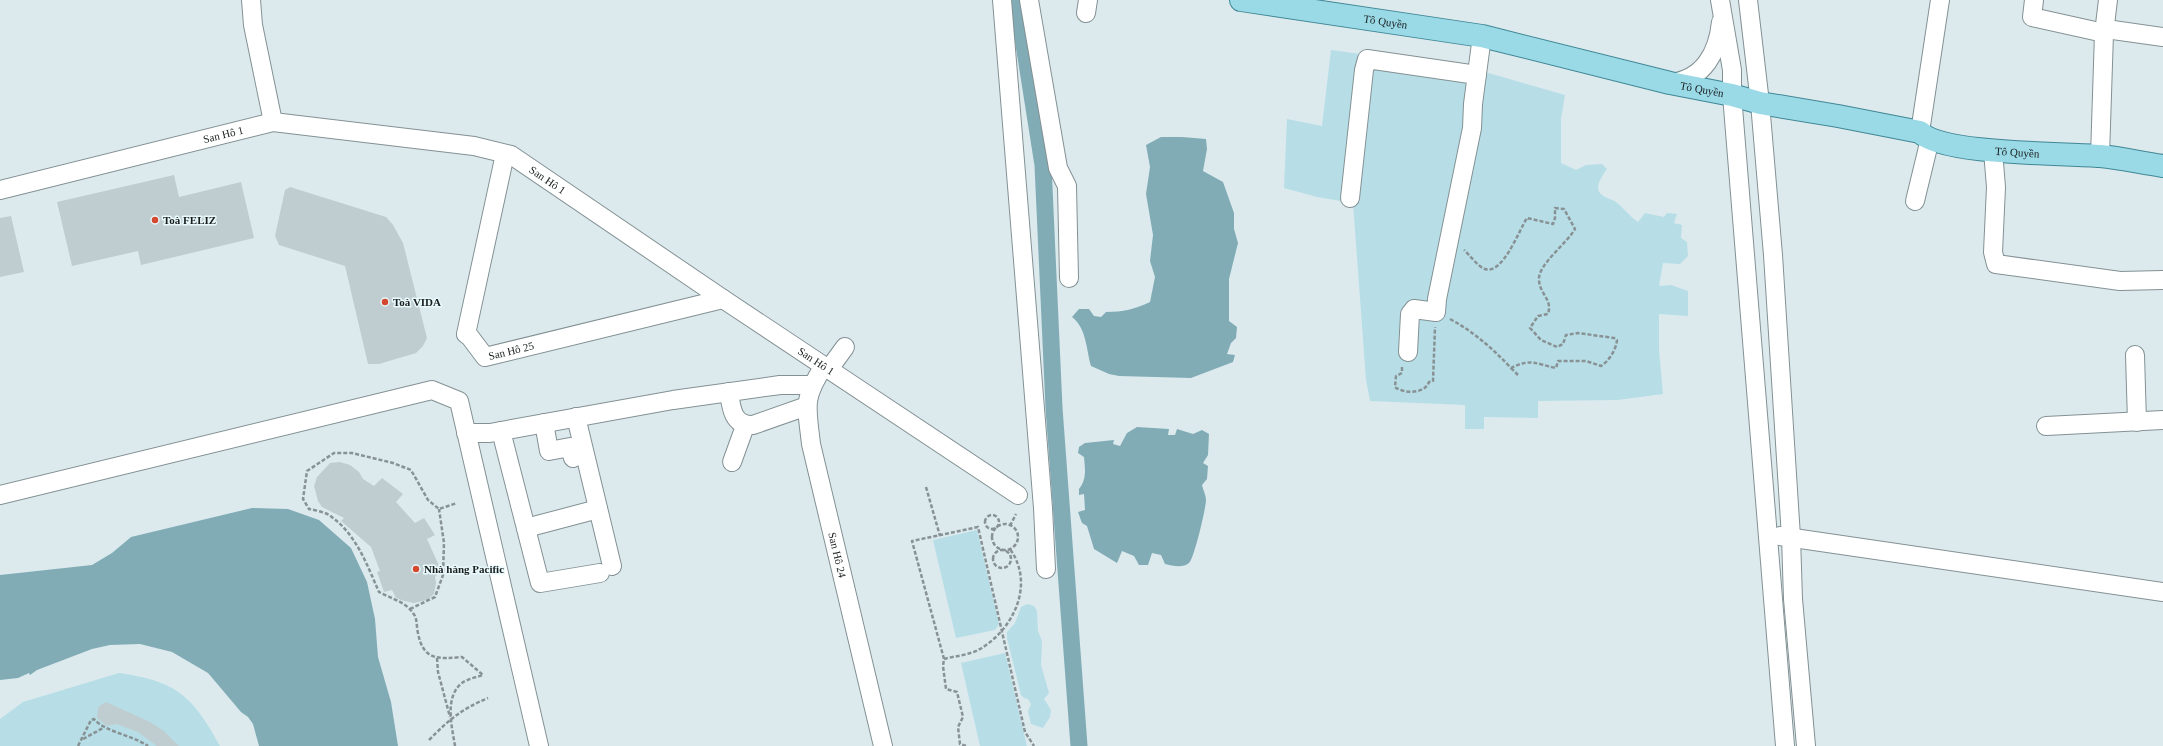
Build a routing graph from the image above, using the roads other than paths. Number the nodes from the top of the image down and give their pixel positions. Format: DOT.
graph roads {
  1 [pos="251,0"];
  2 [pos="1002,0"];
  3 [pos="1029,0"];
  4 [pos="1241,0"];
  5 [pos="1748,0"];
  6 [pos="1940,0"];
  7 [pos="2108,0"];
  8 [pos="1721,6"];
  9 [pos="1336,7"];
  10 [pos="2032,15"];
  11 [pos="2105,31"];
  12 [pos="1482,36"];
  13 [pos="2163,37"];
  14 [pos="1477,75"];
  15 [pos="1670,83"];
  16 [pos="1732,94"];
  17 [pos="1760,103"];
  18 [pos="273,122"];
  19 [pos="1925,136"];
  20 [pos="1993,152"];
  21 [pos="505,154"];
  22 [pos="2100,156"];
  23 [pos="2163,166"];
  24 [pos="0,190"];
  25 [pos="1350,198"];
  26 [pos="1915,201"];
  27 [pos="1069,278"];
  28 [pos="2163,280"];
  29 [pos="723,299"];
  30 [pos="845,347"];
  31 [pos="1408,352"];
  32 [pos="2135,355"];
  33 [pos="826,368"];
  34 [pos="811,385"];
  35 [pos="729,392"];
  36 [pos="807,406"];
  37 [pos="576,417"];
  38 [pos="2163,420"];
  39 [pos="2137,422"];
  40 [pos="544,423"];
  41 [pos="745,426"];
  42 [pos="2046,426"];
  43 [pos="501,431"];
  44 [pos="466,433"];
  45 [pos="573,458"];
  46 [pos="732,462"];
  47 [pos="0,495"];
  48 [pos="1018,495"];
  49 [pos="598,509"];
  50 [pos="526,528"];
  51 [pos="1767,535"];
  52 [pos="1791,537"];
  53 [pos="1046,569"];
  54 [pos="2163,592"];
  55 [pos="539,746"];
  56 [pos="883,746"];
  57 [pos="1785,746"];
  58 [pos="1806,746"];
  1 -- 18 [label="street"];
  2 -- 53 [label="street"];
  3 -- 27 [label="street"];
  4 -- 9 [label="main road, Tô Quyền"];
  5 -- 17 [label="street"];
  6 -- 19 [label="street"];
  7 -- 11 [label="street"];
  8 -- 15 [label="street"];
  8 -- 16 [label="street"];
  9 -- 12 [label="main road, Tô Quyền"];
  10 -- 11 [label="street"];
  11 -- 13 [label="street"];
  11 -- 22 [label="street"];
  12 -- 14 [label="street"];
  12 -- 15 [label="main road, Tô Quyền"];
  14 -- 25 [label="street"];
  14 -- 31 [label="street"];
  15 -- 16 [label="main road, Tô Quyền"];
  16 -- 17 [label="main road, Tô Quyền"];
  16 -- 51 [label="street"];
  17 -- 19 [label="main road, Tô Quyền"];
  17 -- 52 [label="street"];
  18 -- 21 [label="street, San Hô 1"];
  18 -- 24 [label="street, San Hô 1"];
  19 -- 20 [label="main road, Tô Quyền"];
  19 -- 26 [label="street"];
  20 -- 22 [label="main road, Tô Quyền"];
  20 -- 28 [label="street"];
  21 -- 29 [label="street, San Hô 1"];
  21 -- 29 [label="street, San Hô 25"];
  22 -- 23 [label="main road, Tô Quyền"];
  29 -- 33 [label="street, San Hô 1"];
  30 -- 33 [label="street, San Hô 24"];
  32 -- 39 [label="street"];
  33 -- 34 [label="street, San Hô 24"];
  33 -- 48 [label="street, San Hô 1"];
  34 -- 35 [label="street"];
  34 -- 36 [label="street, San Hô 24"];
  35 -- 37 [label="street"];
  35 -- 41 [label="street"];
  36 -- 41 [label="street"];
  36 -- 56 [label="street, San Hô 24"];
  37 -- 40 [label="street"];
  37 -- 49 [label="street"];
  38 -- 39 [label="street"];
  39 -- 42 [label="street"];
  40 -- 43 [label="street"];
  40 -- 45 [label="street"];
  41 -- 46 [label="street"];
  43 -- 44 [label="street"];
  43 -- 50 [label="street"];
  44 -- 47 [label="street"];
  44 -- 55 [label="street"];
  49 -- 50 [label="street"];
  49 -- 50 [label="street"];
  51 -- 52 [label="street"];
  51 -- 57 [label="street"];
  52 -- 54 [label="street"];
  52 -- 58 [label="street"];
}
